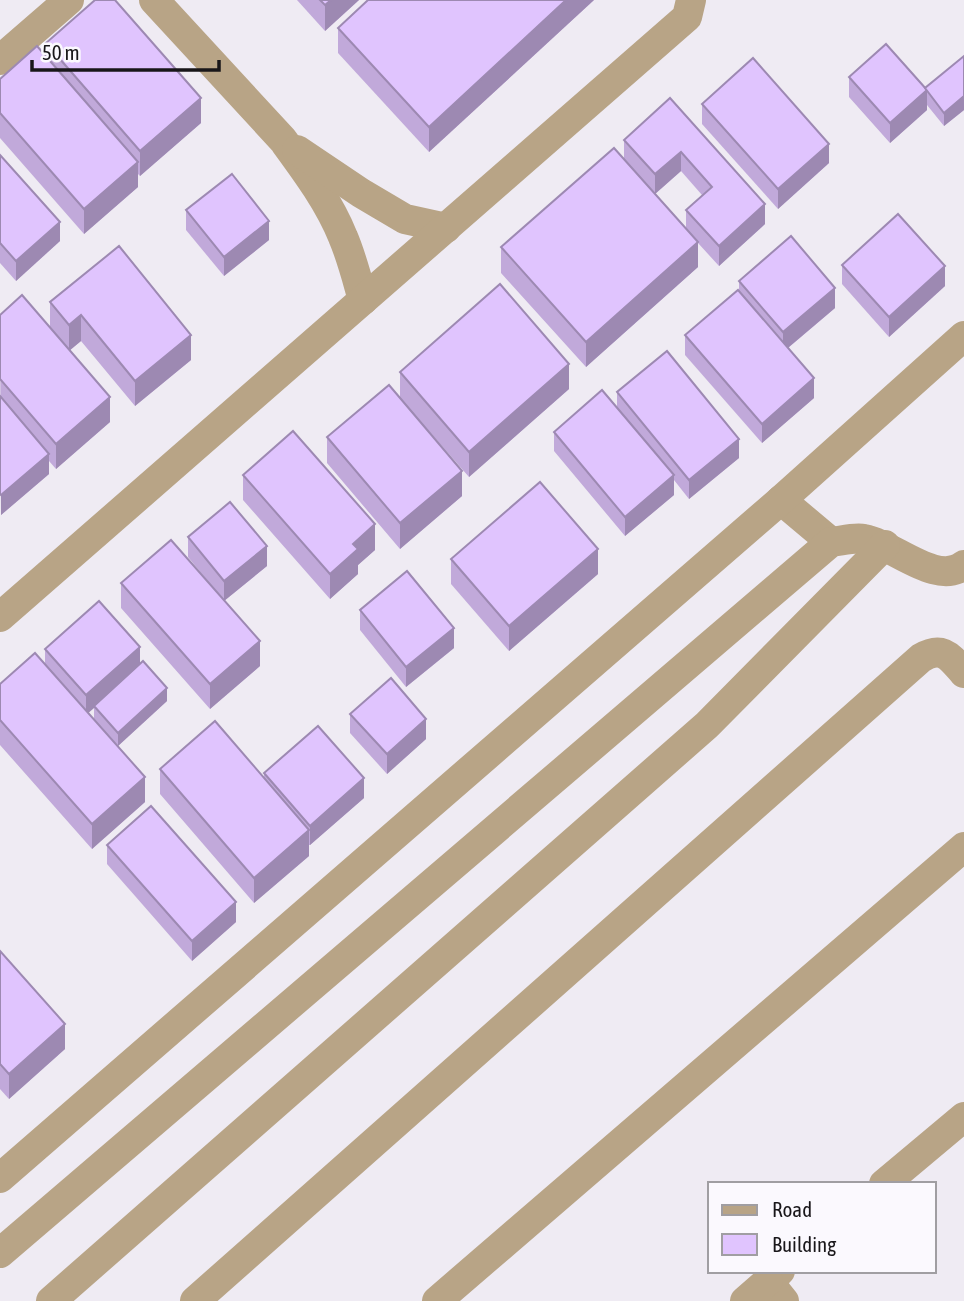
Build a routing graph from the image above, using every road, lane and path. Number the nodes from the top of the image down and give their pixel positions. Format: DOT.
graph roads {
  1 [pos="69,0"];
  2 [pos="154,0"];
  3 [pos="691,0"];
  4 [pos="0,60"];
  5 [pos="283,140"];
  6 [pos="446,228"];
  7 [pos="363,300"];
  8 [pos="964,336"];
  9 [pos="780,500"];
  10 [pos="831,542"];
  11 [pos="885,545"];
  12 [pos="964,565"];
  13 [pos="0,617"];
  14 [pos="964,673"];
  15 [pos="964,847"];
  16 [pos="964,1116"];
  17 [pos="0,1178"];
  18 [pos="886,1182"];
  19 [pos="0,1253"];
  20 [pos="777,1284"];
  21 [pos="51,1301"];
  22 [pos="195,1301"];
  23 [pos="437,1301"];
  24 [pos="745,1301"];
  1 -- 4 [label="street"];
  2 -- 5 [label="street"];
  3 -- 6 [label="street"];
  5 -- 6 [label="street"];
  5 -- 7 [label="street"];
  6 -- 7 [label="street"];
  7 -- 13 [label="street"];
  8 -- 9 [label="street"];
  9 -- 10 [label="street"];
  9 -- 17 [label="street"];
  10 -- 11 [label="street"];
  10 -- 19 [label="street"];
  11 -- 12 [label="street"];
  11 -- 21 [label="street"];
  14 -- 22 [label="street"];
  15 -- 23 [label="street"];
  16 -- 18 [label="street"];
  20 -- 24 [label="street"];
}
